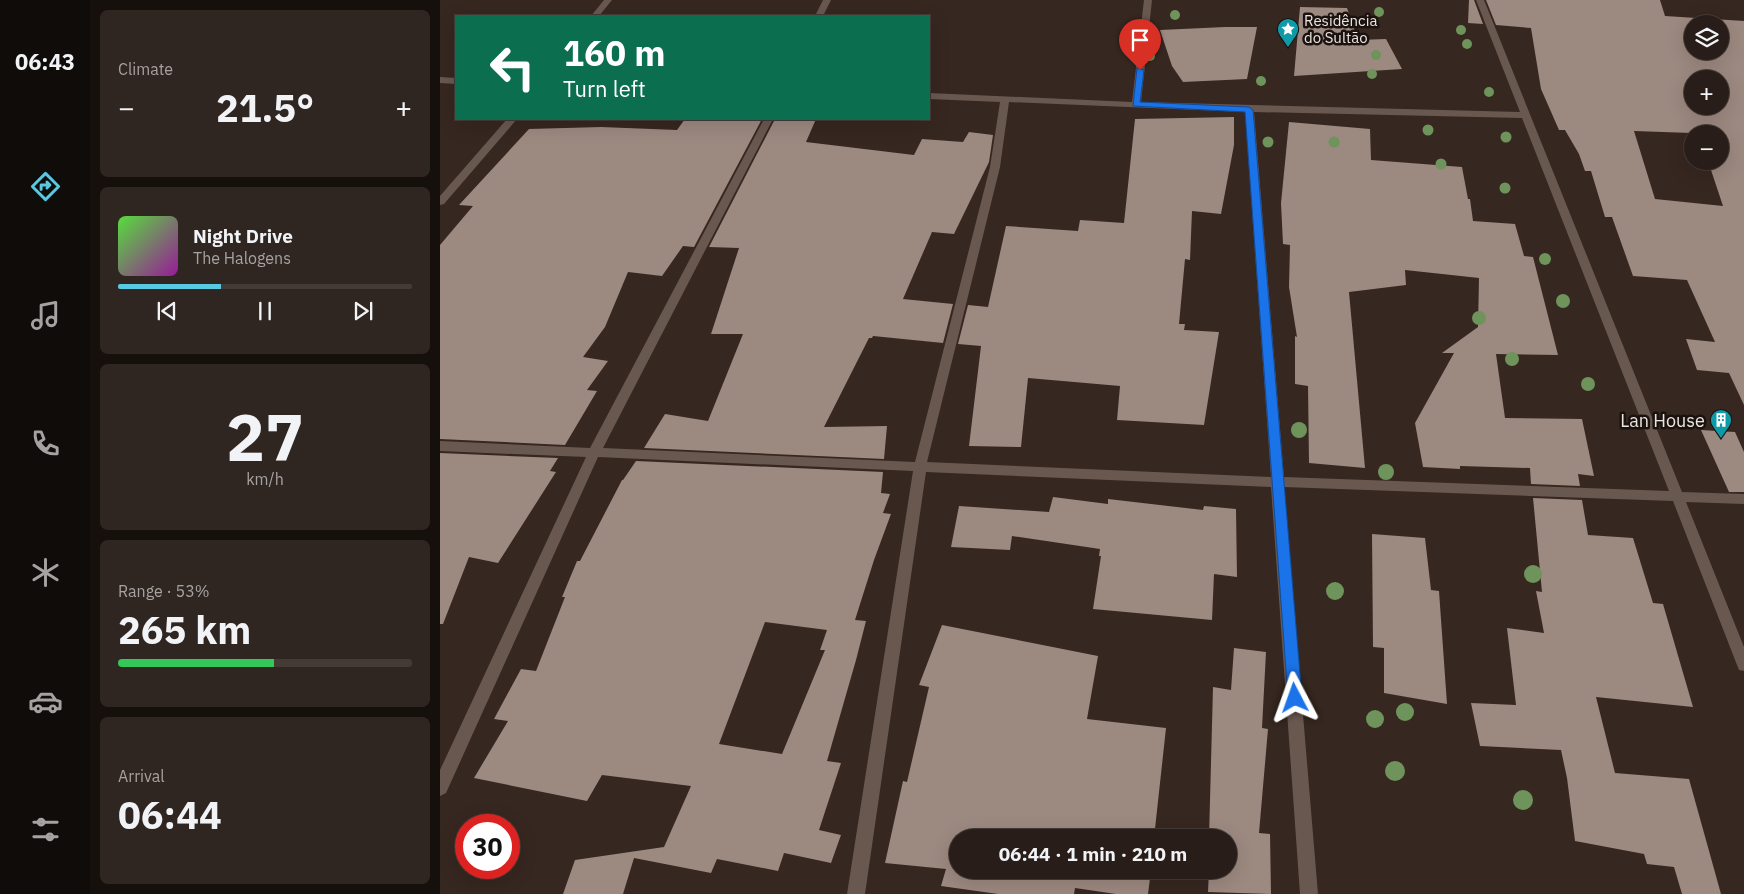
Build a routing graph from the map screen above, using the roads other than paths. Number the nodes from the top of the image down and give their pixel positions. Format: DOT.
graph roads {
  1 [pos="608,0"];
  2 [pos="827,0"];
  3 [pos="1148,0"];
  4 [pos="1480,0"];
  5 [pos="596,15"];
  6 [pos="820,15"];
  7 [pos="440,80"];
  8 [pos="455,81"];
  9 [pos="930,96"];
  10 [pos="1005,98"];
  11 [pos="1136,104"];
  12 [pos="1249,110"];
  13 [pos="1527,115"];
  14 [pos="511,120"];
  15 [pos="768,120"];
  16 [pos="440,202"];
  17 [pos="440,446"];
  18 [pos="594,453"];
  19 [pos="920,466"];
  20 [pos="1279,482"];
  21 [pos="1678,497"];
  22 [pos="1744,499"];
  23 [pos="1744,664"];
  24 [pos="440,788"];
  25 [pos="856,894"];
  26 [pos="1309,894"];
  1 -- 5 [label="street"];
  2 -- 6 [label="street"];
  3 -- 11 [label="street"];
  4 -- 13 [label="street"];
  7 -- 8 [label="street"];
  9 -- 10 [label="street"];
  10 -- 11 [label="street"];
  10 -- 19 [label="street"];
  11 -- 12 [label="street"];
  12 -- 13 [label="street"];
  12 -- 20 [label="street"];
  13 -- 21 [label="street"];
  14 -- 16 [label="street"];
  15 -- 18 [label="street"];
  17 -- 18 [label="street"];
  18 -- 19 [label="street"];
  18 -- 24 [label="street"];
  19 -- 20 [label="street"];
  19 -- 25 [label="street"];
  20 -- 21 [label="street"];
  20 -- 26 [label="street"];
  21 -- 22 [label="street"];
  21 -- 23 [label="street"];
}
